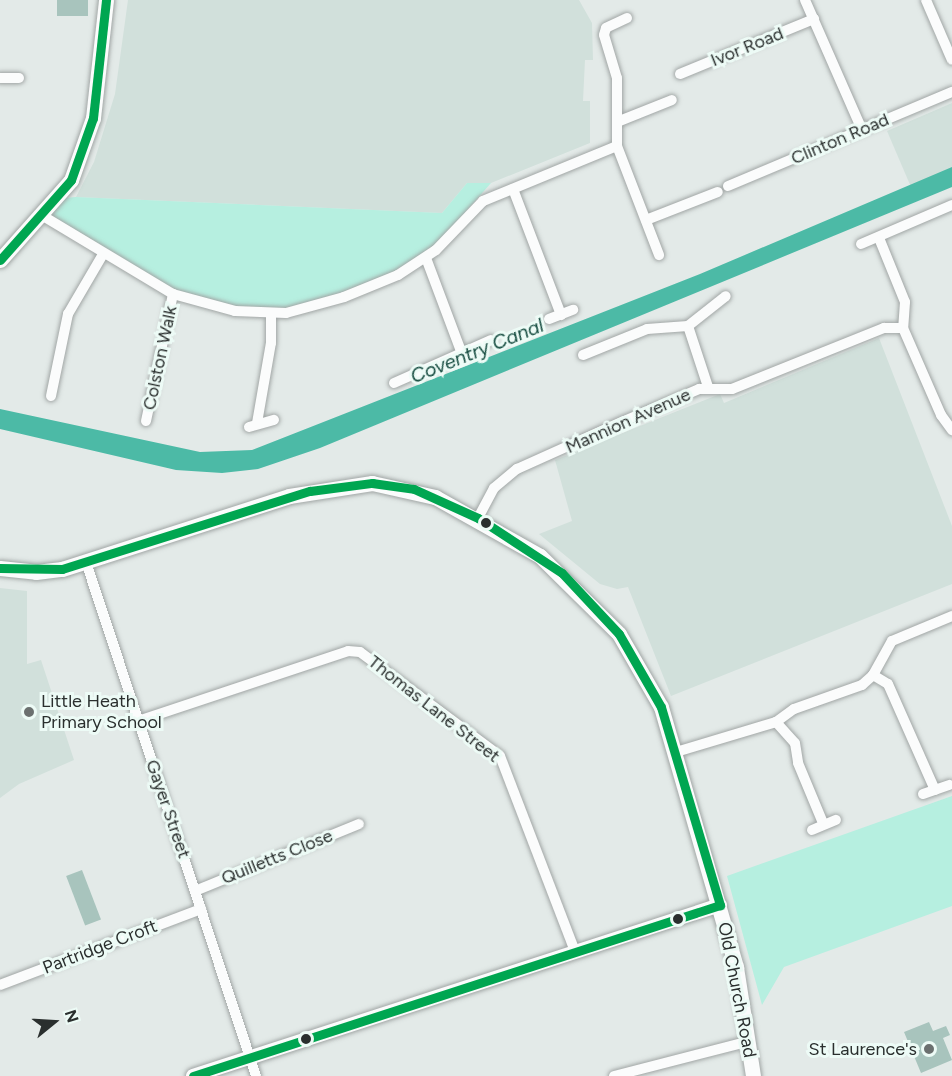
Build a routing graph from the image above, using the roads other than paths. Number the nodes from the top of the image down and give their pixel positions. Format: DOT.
graph roads {
  1 [pos="106,0"];
  2 [pos="805,0"];
  3 [pos="927,0"];
  4 [pos="627,18"];
  5 [pos="814,19"];
  6 [pos="952,60"];
  7 [pos="680,74"];
  8 [pos="0,78"];
  9 [pos="19,78"];
  10 [pos="952,92"];
  11 [pos="672,100"];
  12 [pos="617,122"];
  13 [pos="862,130"];
  14 [pos="617,146"];
  15 [pos="513,189"];
  16 [pos="952,206"];
  17 [pos="43,216"];
  18 [pos="646,220"];
  19 [pos="879,238"];
  20 [pos="861,244"];
  21 [pos="103,254"];
  22 [pos="659,255"];
  23 [pos="426,258"];
  24 [pos="0,260"];
  25 [pos="173,294"];
  26 [pos="726,296"];
  27 [pos="573,310"];
  28 [pos="271,314"];
  29 [pos="561,315"];
  30 [pos="549,319"];
  31 [pos="688,326"];
  32 [pos="903,328"];
  33 [pos="491,340"];
  34 [pos="462,354"];
  35 [pos="583,355"];
  36 [pos="394,383"];
  37 [pos="708,387"];
  38 [pos="51,396"];
  39 [pos="274,420"];
  40 [pos="146,421"];
  41 [pos="952,430"];
  42 [pos="478,518"];
  43 [pos="86,562"];
  44 [pos="0,568"];
  45 [pos="952,616"];
  46 [pos="873,675"];
  47 [pos="138,721"];
  48 [pos="776,722"];
  49 [pos="676,752"];
  50 [pos="948,785"];
  51 [pos="935,790"];
  52 [pos="923,794"];
  53 [pos="836,820"];
  54 [pos="823,823"];
  55 [pos="359,824"];
  56 [pos="812,830"];
  57 [pos="195,891"];
  58 [pos="720,905"];
  59 [pos="201,909"];
  60 [pos="575,951"];
  61 [pos="0,985"];
  62 [pos="750,1041"];
  63 [pos="249,1056"];
  64 [pos="193,1076"];
  65 [pos="256,1076"];
  66 [pos="614,1076"];
  67 [pos="753,1076"];
  1 -- 17 [label="main road"];
  2 -- 5 [label="street"];
  3 -- 6 [label="street"];
  4 -- 12 [label="street"];
  5 -- 7 [label="street, Ivor Road"];
  5 -- 13 [label="street"];
  8 -- 9 [label="street"];
  10 -- 13 [label="street, Clinton Road"];
  11 -- 12 [label="street"];
  12 -- 14 [label="street"];
  13 -- 18 [label="street, Clinton Road"];
  14 -- 15 [label="street"];
  14 -- 18 [label="street"];
  15 -- 23 [label="street"];
  15 -- 29 [label="street"];
  16 -- 19 [label="street"];
  17 -- 21 [label="street"];
  17 -- 24 [label="main road"];
  18 -- 22 [label="street"];
  19 -- 20 [label="street"];
  19 -- 32 [label="street"];
  21 -- 25 [label="street"];
  21 -- 38 [label="street"];
  23 -- 28 [label="street"];
  23 -- 34 [label="street"];
  25 -- 28 [label="street"];
  25 -- 40 [label="street, Colston Walk"];
  26 -- 31 [label="street"];
  27 -- 29 [label="street"];
  28 -- 39 [label="street"];
  29 -- 30 [label="street"];
  31 -- 35 [label="street"];
  31 -- 37 [label="street"];
  32 -- 37 [label="street, Mannion Avenue"];
  32 -- 41 [label="street"];
  33 -- 34 [label="street"];
  34 -- 36 [label="street"];
  37 -- 42 [label="street, Mannion Avenue"];
  42 -- 43 [label="main road, Old Church Road"];
  42 -- 49 [label="main road, Old Church Road"];
  43 -- 44 [label="main road, Old Church Road"];
  43 -- 47 [label="street, Gayer Street"];
  45 -- 46 [label="street"];
  46 -- 48 [label="street"];
  46 -- 51 [label="street"];
  47 -- 57 [label="street, Gayer Street"];
  47 -- 60 [label="street, Thomas Lane Street"];
  48 -- 49 [label="street"];
  48 -- 54 [label="street"];
  49 -- 58 [label="main road, Old Church Road"];
  50 -- 51 [label="street"];
  51 -- 52 [label="street"];
  53 -- 54 [label="street"];
  54 -- 56 [label="street"];
  55 -- 57 [label="street, Quilletts Close"];
  57 -- 59 [label="street, Gayer Street"];
  58 -- 60 [label="street"];
  58 -- 62 [label="main road, Old Church Road"];
  59 -- 61 [label="street, Partridge Croft"];
  59 -- 63 [label="street, Gayer Street"];
  60 -- 63 [label="street"];
  62 -- 66 [label="street"];
  62 -- 67 [label="main road, Old Church Road"];
  63 -- 64 [label="street"];
  63 -- 65 [label="street, Gayer Street"];
}
